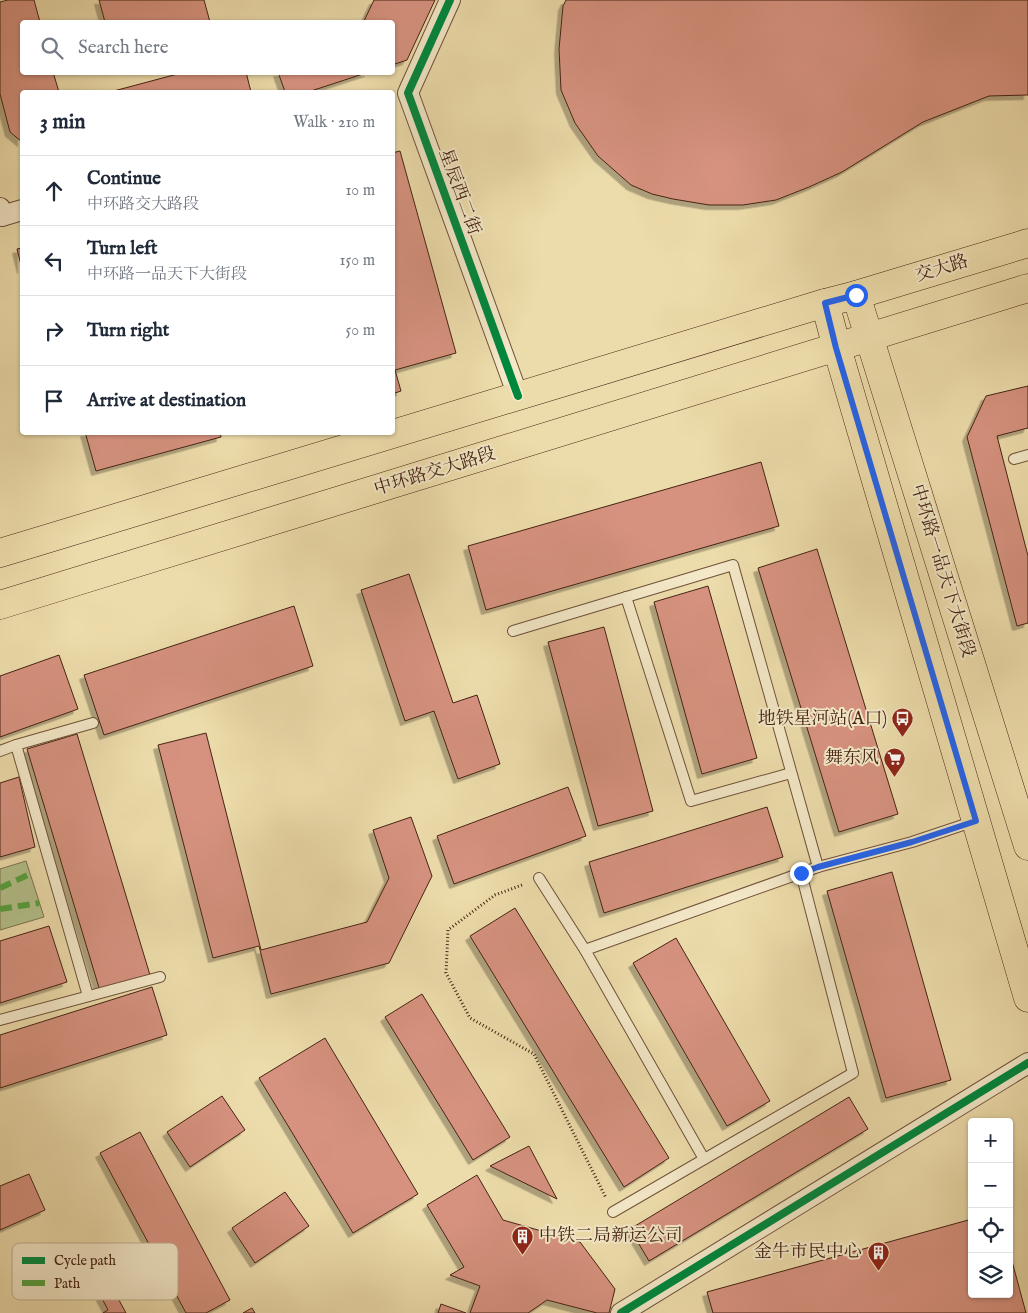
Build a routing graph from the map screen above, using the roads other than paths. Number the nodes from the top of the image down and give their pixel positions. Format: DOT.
graph roads {
  1 [pos="450,0"];
  2 [pos="400,95"];
  3 [pos="20,210"];
  4 [pos="1,212"];
  5 [pos="1028,243"];
  6 [pos="1028,288"];
  7 [pos="856,295"];
  8 [pos="825,303"];
  9 [pos="869,337"];
  10 [pos="836,348"];
  11 [pos="518,396"];
  12 [pos="395,433"];
  13 [pos="389,435"];
  14 [pos="1028,455"];
  15 [pos="1014,459"];
  16 [pos="0,553"];
  17 [pos="626,597"];
  18 [pos="0,606"];
  19 [pos="513,631"];
  20 [pos="93,723"];
  21 [pos="16,745"];
  22 [pos="0,750"];
  23 [pos="791,773"];
  24 [pos="976,821"];
  25 [pos="1028,846"];
  26 [pos="818,867"];
  27 [pos="801,873"];
  28 [pos="539,878"];
  29 [pos="585,950"];
  30 [pos="160,977"];
  31 [pos="88,996"];
  32 [pos="1028,998"];
  33 [pos="0,1020"];
  34 [pos="1028,1063"];
  35 [pos="704,1160"];
  36 [pos="613,1212"];
  37 [pos="621,1313"];
  1 -- 2 [label="street, 星辰西二街"];
  2 -- 11 [label="street, 星辰西二街"];
  3 -- 4 [label="street"];
  5 -- 7 [label="main road, 交大路"];
  6 -- 9 [label="main road"];
  7 -- 8 [label="main road"];
  7 -- 9 [label="main road, 中环路一品天下大街段"];
  8 -- 10 [label="main road"];
  8 -- 11 [label="main road"];
  9 -- 10 [label="main road, 中环路交大路段"];
  9 -- 25 [label="main road, 中环路一品天下大街段"];
  10 -- 18 [label="main road, 中环路交大路段"];
  10 -- 24 [label="main road"];
  11 -- 12 [label="main road"];
  13 -- 16 [label="main road"];
  14 -- 15 [label="lane"];
  17 -- 19 [label="lane"];
  17 -- 23 [label="lane"];
  17 -- 23 [label="lane"];
  20 -- 21 [label="lane"];
  21 -- 22 [label="lane"];
  21 -- 31 [label="lane"];
  23 -- 26 [label="lane"];
  24 -- 26 [label="lane"];
  24 -- 32 [label="main road"];
  26 -- 27 [label="lane"];
  27 -- 29 [label="lane"];
  27 -- 35 [label="lane"];
  28 -- 29 [label="lane"];
  29 -- 35 [label="lane"];
  30 -- 31 [label="lane"];
  31 -- 33 [label="lane"];
  34 -- 37 [label="street"];
  35 -- 36 [label="lane"];
}
